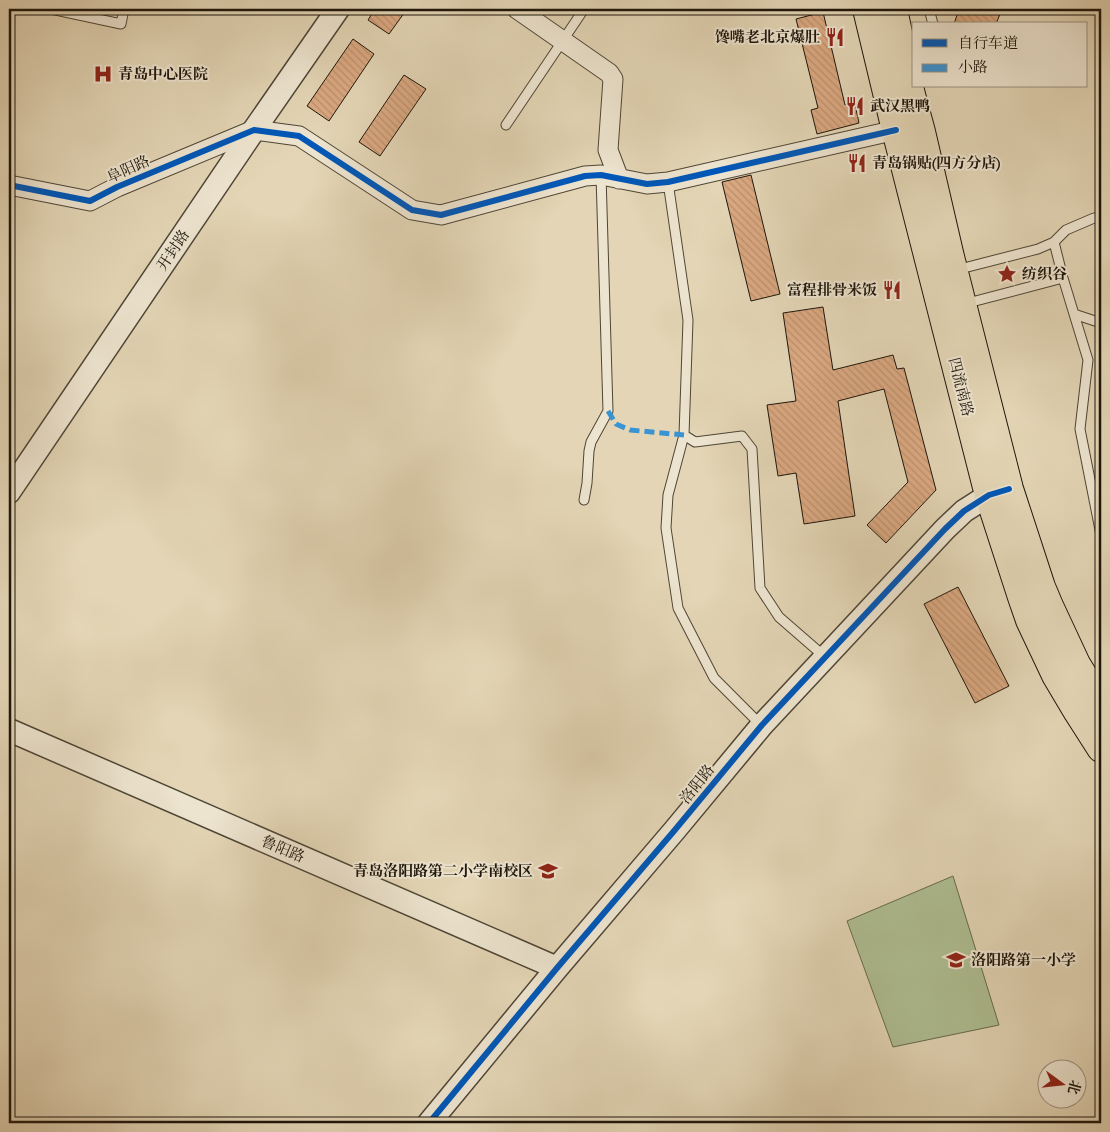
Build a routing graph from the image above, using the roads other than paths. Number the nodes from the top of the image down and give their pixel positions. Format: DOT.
graph roads {
  1 [pos="50,9"];
  2 [pos="124,9"];
  3 [pos="338,9"];
  4 [pos="517,9"];
  5 [pos="584,9"];
  6 [pos="868,9"];
  7 [pos="893,9"];
  8 [pos="929,9"];
  9 [pos="932,22"];
  10 [pos="563,40"];
  11 [pos="9,65"];
  12 [pos="9,70"];
  13 [pos="910,74"];
  14 [pos="912,88"];
  15 [pos="506,125"];
  16 [pos="254,130"];
  17 [pos="896,130"];
  18 [pos="610,177"];
  19 [pos="668,182"];
  20 [pos="9,185"];
  21 [pos="1101,218"];
  22 [pos="1054,242"];
  23 [pos="943,273"];
  24 [pos="1063,278"];
  25 [pos="952,307"];
  26 [pos="1074,314"];
  27 [pos="1101,323"];
  28 [pos="684,435"];
  29 [pos="9,492"];
  30 [pos="999,492"];
  31 [pos="584,500"];
  32 [pos="1101,535"];
  33 [pos="825,658"];
  34 [pos="1101,704"];
  35 [pos="762,725"];
  36 [pos="9,730"];
  37 [pos="1101,748"];
  38 [pos="557,968"];
  39 [pos="429,1123"];
  1 -- 2 [label="lane"];
  3 -- 16 [label="street, 开封路"];
  4 -- 10 [label="street"];
  5 -- 10 [label="lane"];
  6 -- 17 [label="main road, 四流南路"];
  7 -- 13 [label="main road, 四流南路"];
  8 -- 9 [label="lane"];
  10 -- 15 [label="lane"];
  10 -- 18 [label="street"];
  11 -- 12 [label="lane"];
  14 -- 23 [label="main road, 四流南路"];
  16 -- 18 [label="street"];
  16 -- 20 [label="street, 阜阳路"];
  16 -- 29 [label="street, 开封路"];
  17 -- 19 [label="street"];
  17 -- 23 [label="main road, 四流南路"];
  18 -- 19 [label="street"];
  18 -- 31 [label="lane"];
  19 -- 28 [label="lane"];
  21 -- 22 [label="lane"];
  22 -- 23 [label="lane"];
  22 -- 24 [label="lane"];
  23 -- 25 [label="main road, 四流南路"];
  24 -- 25 [label="lane"];
  24 -- 26 [label="lane"];
  25 -- 30 [label="main road, 四流南路"];
  26 -- 27 [label="lane"];
  26 -- 32 [label="lane"];
  28 -- 33 [label="lane"];
  28 -- 35 [label="lane"];
  30 -- 33 [label="street, 洛阳路"];
  30 -- 34 [label="main road, 四流南路"];
  30 -- 37 [label="main road, 四流南路"];
  33 -- 35 [label="street, 洛阳路"];
  35 -- 38 [label="street, 洛阳路"];
  36 -- 38 [label="street, 鲁阳路"];
  38 -- 39 [label="street, 洛阳路"];
}
